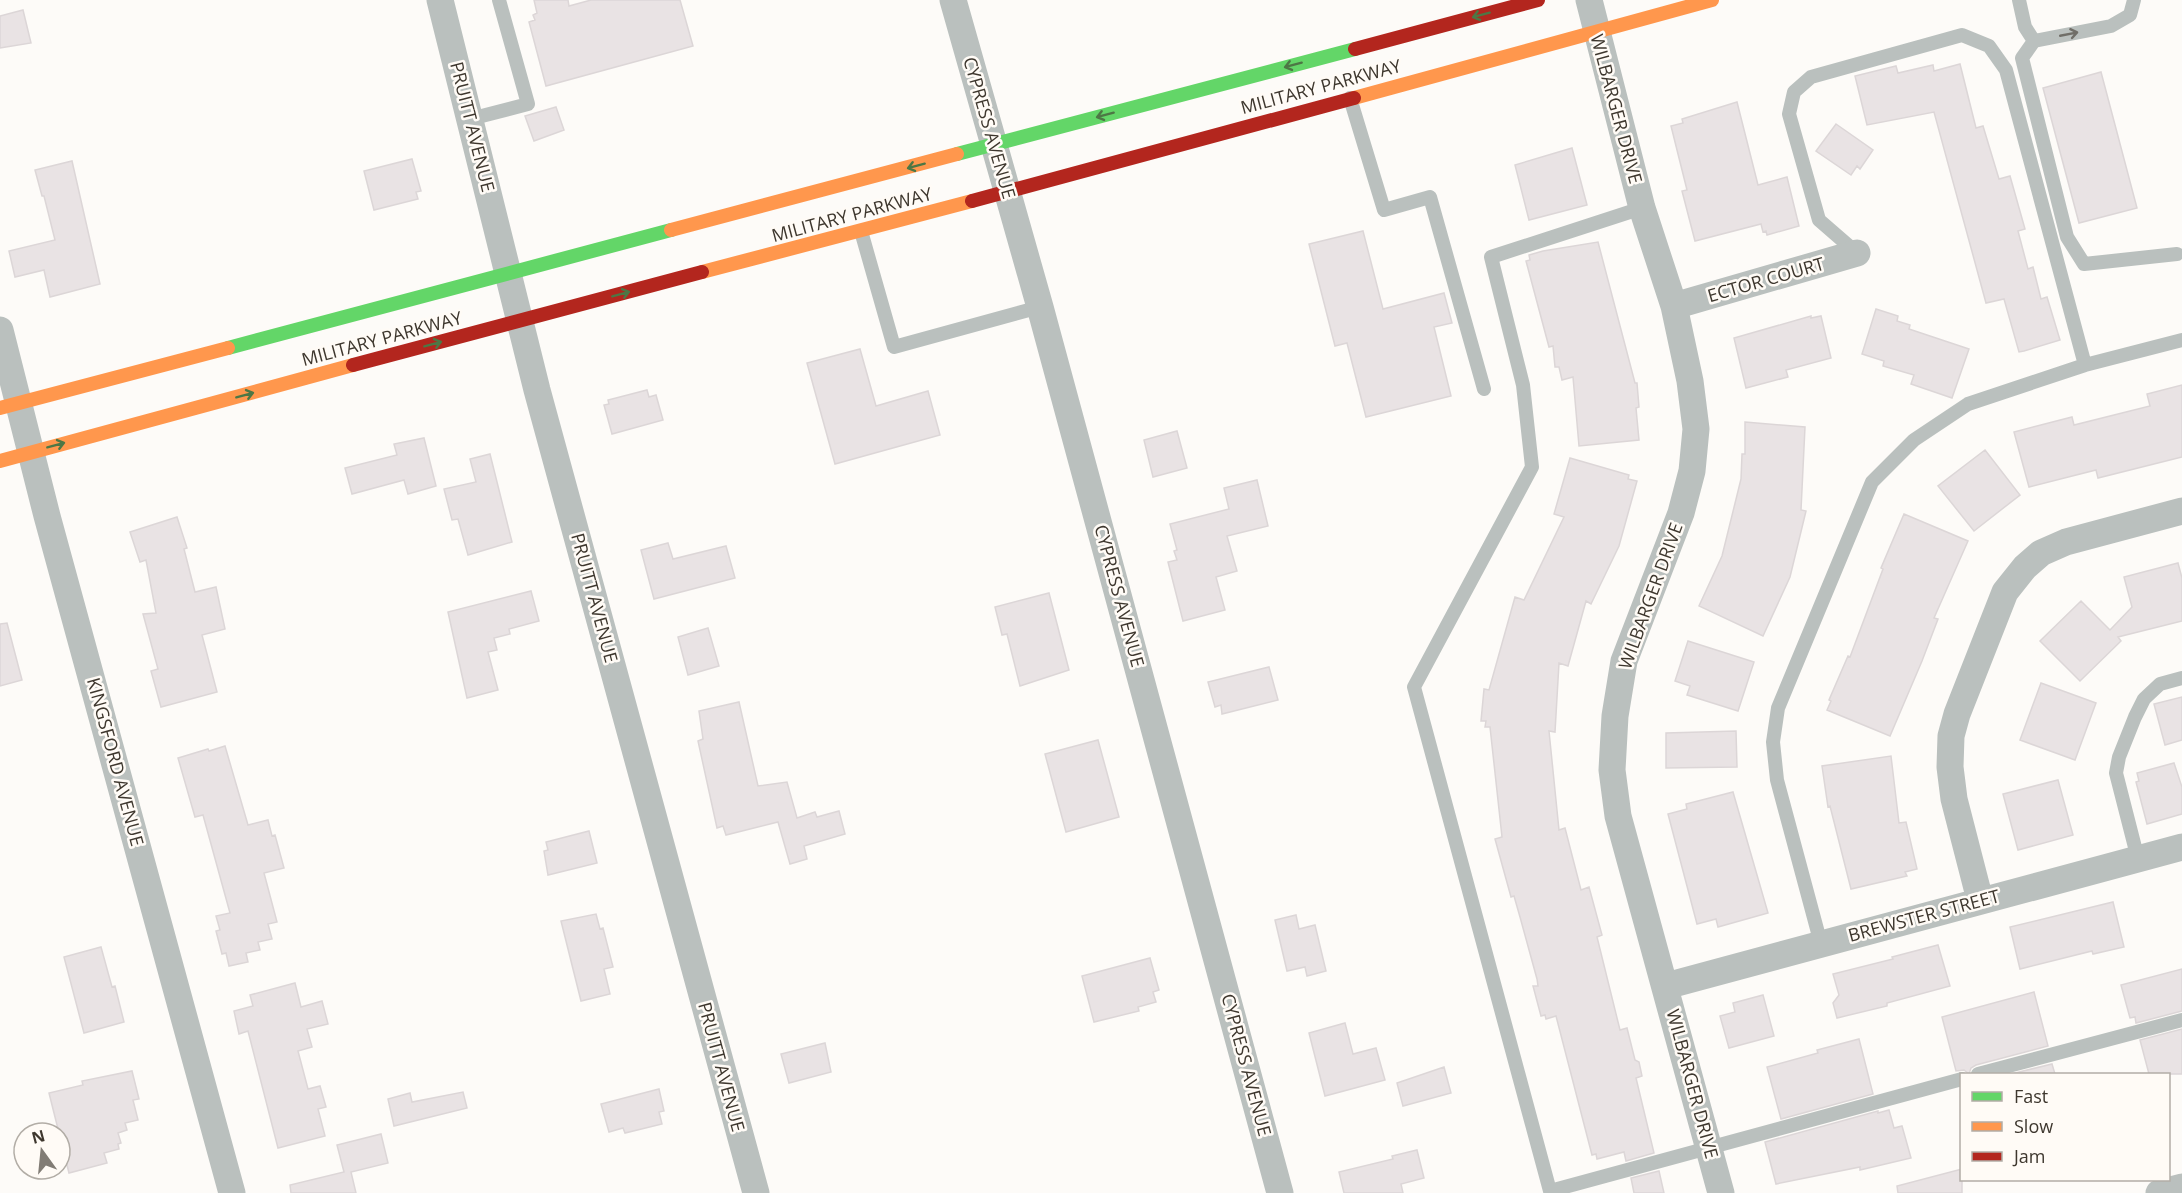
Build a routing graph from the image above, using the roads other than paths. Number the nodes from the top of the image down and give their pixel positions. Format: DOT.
graph roads {
  1 [pos="440,0"];
  2 [pos="499,0"];
  3 [pos="953,0"];
  4 [pos="1538,0"];
  5 [pos="1589,0"];
  6 [pos="1712,0"];
  7 [pos="2019,0"];
  8 [pos="2134,0"];
  9 [pos="1595,31"];
  10 [pos="2034,41"];
  11 [pos="1350,98"];
  12 [pos="470,119"];
  13 [pos="994,145"];
  14 [pos="1008,192"];
  15 [pos="1642,208"];
  16 [pos="861,231"];
  17 [pos="1857,253"];
  18 [pos="2176,254"];
  19 [pos="507,274"];
  20 [pos="1674,306"];
  21 [pos="1040,307"];
  22 [pos="519,320"];
  23 [pos="0,330"];
  24 [pos="2182,339"];
  25 [pos="2085,365"];
  26 [pos="1484,389"];
  27 [pos="10,406"];
  28 [pos="31,452"];
  29 [pos="0,461"];
  30 [pos="2182,511"];
  31 [pos="2182,678"];
  32 [pos="2182,847"];
  33 [pos="2138,859"];
  34 [pos="1980,900"];
  35 [pos="1821,944"];
  36 [pos="1666,986"];
  37 [pos="2182,1020"];
  38 [pos="1982,1073"];
  39 [pos="1960,1080"];
  40 [pos="1708,1147"];
  41 [pos="2182,1187"];
  42 [pos="1550,1192"];
  43 [pos="232,1193"];
  44 [pos="756,1193"];
  45 [pos="1281,1193"];
  46 [pos="1721,1193"];
  47 [pos="2159,1193"];
  1 -- 12 [label="street, PRUITT AVENUE"];
  2 -- 12 [label="lane"];
  3 -- 13 [label="street, CYPRESS AVENUE"];
  4 -- 13 [label="main road, MILITARY PARKWAY, one-way"];
  5 -- 9 [label="street, WILBARGER DRIVE"];
  6 -- 9 [label="main road, MILITARY PARKWAY"];
  7 -- 10 [label="lane"];
  10 -- 8 [label="lane, one-way"];
  9 -- 11 [label="main road, MILITARY PARKWAY"];
  9 -- 15 [label="street, WILBARGER DRIVE"];
  10 -- 18 [label="lane"];
  11 -- 14 [label="main road, MILITARY PARKWAY"];
  11 -- 26 [label="lane"];
  12 -- 19 [label="street, PRUITT AVENUE"];
  13 -- 14 [label="street, CYPRESS AVENUE"];
  13 -- 19 [label="main road, MILITARY PARKWAY, one-way"];
  14 -- 16 [label="main road, MILITARY PARKWAY"];
  14 -- 21 [label="street, CYPRESS AVENUE"];
  15 -- 20 [label="street, WILBARGER DRIVE"];
  15 -- 42 [label="lane"];
  16 -- 21 [label="lane"];
  22 -- 16 [label="main road, MILITARY PARKWAY, one-way"];
  17 -- 20 [label="street, ECTOR COURT"];
  17 -- 25 [label="lane"];
  19 -- 22 [label="street, PRUITT AVENUE"];
  19 -- 27 [label="main road, MILITARY PARKWAY"];
  20 -- 36 [label="street, WILBARGER DRIVE"];
  21 -- 45 [label="street, CYPRESS AVENUE"];
  28 -- 22 [label="main road, MILITARY PARKWAY, one-way"];
  22 -- 44 [label="street, PRUITT AVENUE"];
  23 -- 27 [label="street, KINGSFORD AVENUE"];
  24 -- 25 [label="lane"];
  25 -- 35 [label="lane"];
  27 -- 28 [label="street, KINGSFORD AVENUE"];
  28 -- 29 [label="main road, MILITARY PARKWAY"];
  28 -- 43 [label="street, KINGSFORD AVENUE"];
  30 -- 34 [label="street"];
  31 -- 33 [label="lane"];
  32 -- 33 [label="street, BREWSTER STREET"];
  33 -- 34 [label="street, BREWSTER STREET"];
  34 -- 35 [label="street, BREWSTER STREET"];
  35 -- 36 [label="street, BREWSTER STREET"];
  36 -- 40 [label="street, WILBARGER DRIVE"];
  37 -- 38 [label="lane"];
  39 -- 40 [label="lane"];
  40 -- 42 [label="lane"];
  40 -- 46 [label="street, WILBARGER DRIVE"];
  41 -- 47 [label="street"];
}
